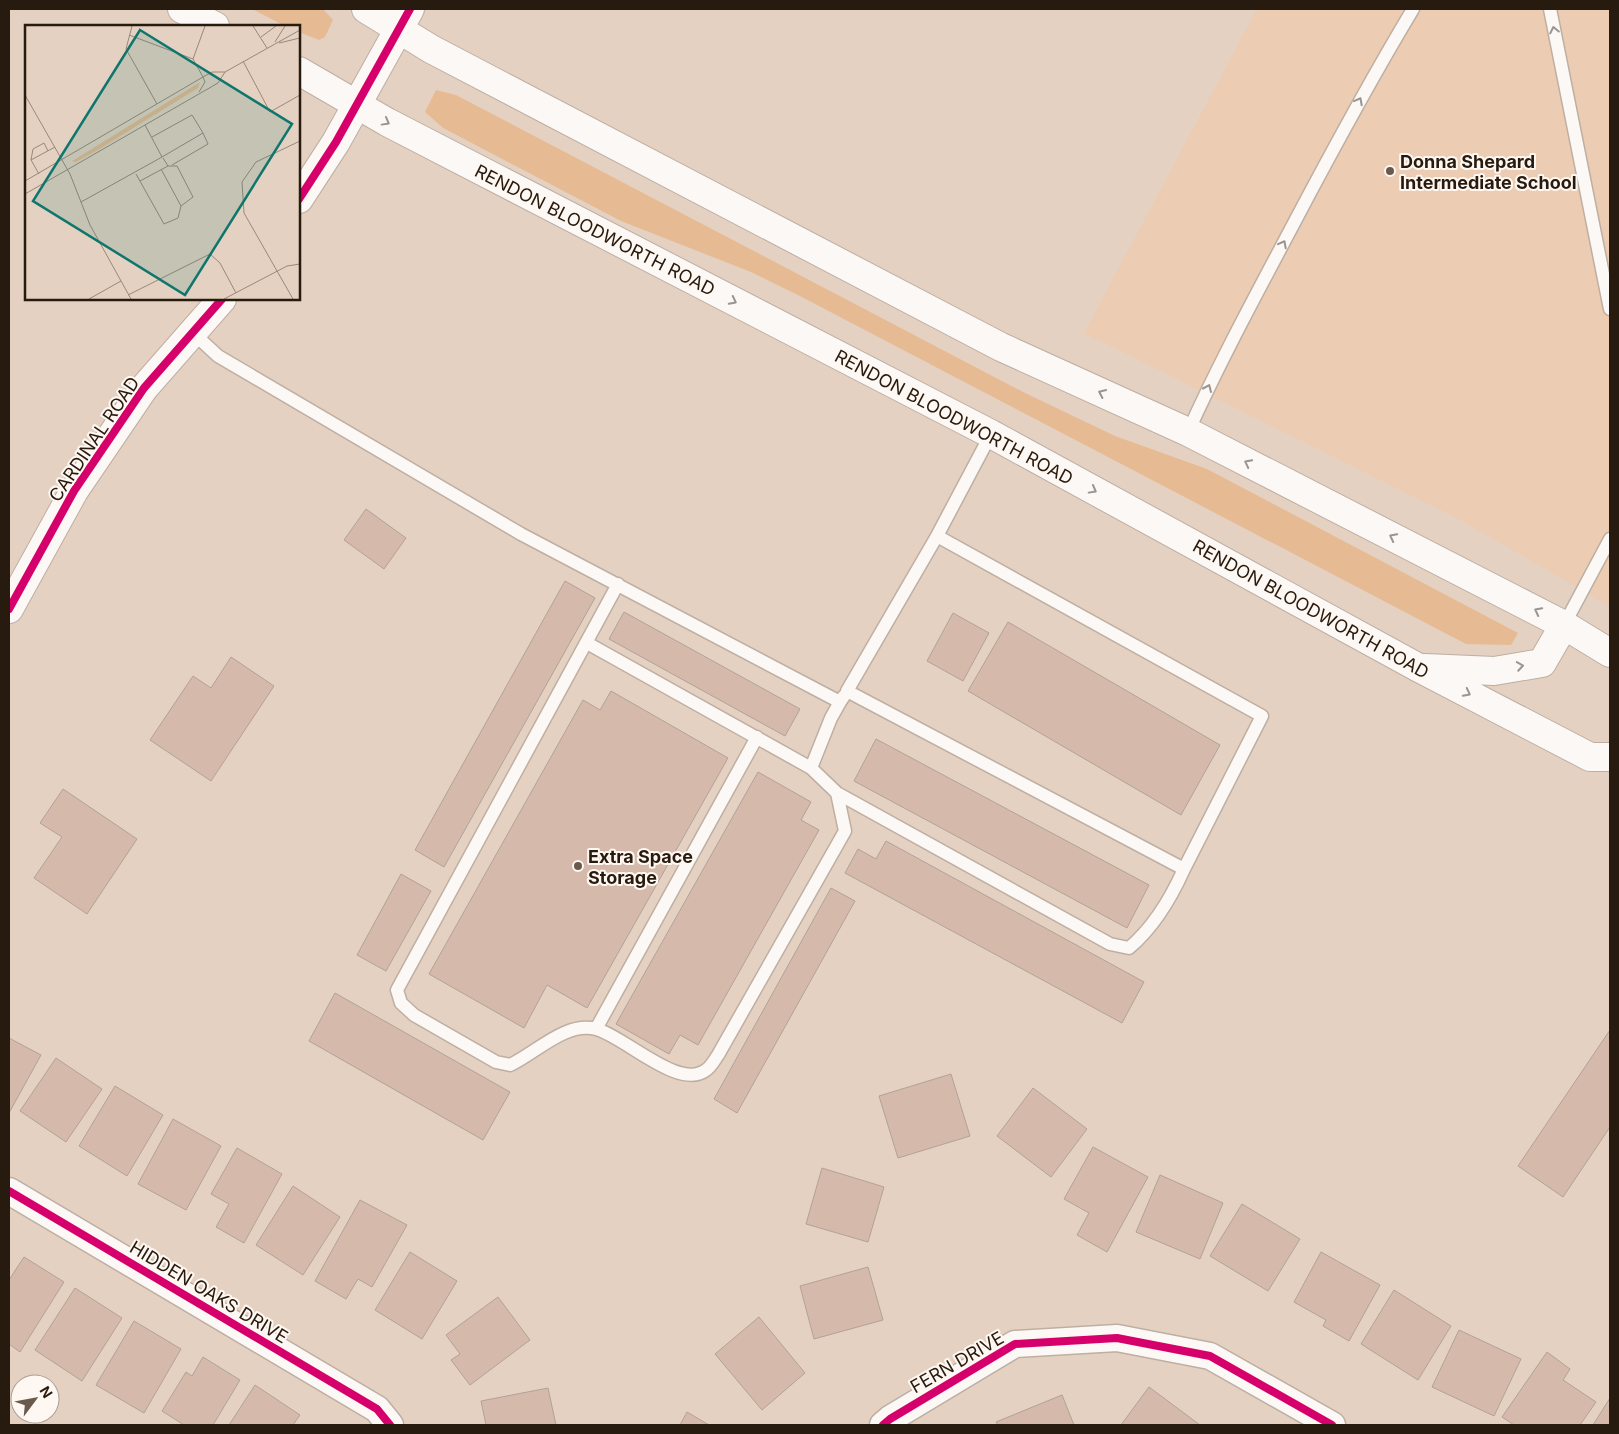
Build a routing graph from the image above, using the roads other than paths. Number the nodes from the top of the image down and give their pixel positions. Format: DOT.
graph roads {
  1 [pos="182,9"];
  2 [pos="366,9"];
  3 [pos="1413,9"];
  4 [pos="1550,9"];
  5 [pos="405,19"];
  6 [pos="213,25"];
  7 [pos="300,72"];
  8 [pos="357,106"];
  9 [pos="300,196"];
  10 [pos="221,300"];
  11 [pos="1610,309"];
  12 [pos="192,332"];
  13 [pos="1188,432"];
  14 [pos="991,434"];
  15 [pos="937,536"];
  16 [pos="1610,538"];
  17 [pos="618,584"];
  18 [pos="9,609"];
  19 [pos="1564,625"];
  20 [pos="587,643"];
  21 [pos="1610,653"];
  22 [pos="1419,668"];
  23 [pos="847,690"];
  24 [pos="840,702"];
  25 [pos="757,738"];
  26 [pos="1610,758"];
  27 [pos="811,768"];
  28 [pos="837,792"];
  29 [pos="1184,869"];
  30 [pos="596,1029"];
  31 [pos="9,1191"];
  32 [pos="390,1425"];
  33 [pos="883,1425"];
  34 [pos="1332,1425"];
  1 -- 6 [label="main road"];
  2 -- 5 [label="main road"];
  13 -- 3 [label="lane, one-way"];
  11 -- 4 [label="lane, one-way"];
  5 -- 8 [label="main road"];
  13 -- 5 [label="main road, one-way"];
  7 -- 8 [label="main road, RENDON BLOODWORTH ROAD"];
  8 -- 9 [label="main road"];
  8 -- 14 [label="main road, RENDON BLOODWORTH ROAD, one-way"];
  10 -- 12 [label="main road, CARDINAL ROAD"];
  12 -- 17 [label="lane"];
  12 -- 18 [label="main road, CARDINAL ROAD"];
  19 -- 13 [label="main road, one-way"];
  14 -- 15 [label="lane"];
  14 -- 22 [label="main road, RENDON BLOODWORTH ROAD, one-way"];
  15 -- 23 [label="lane"];
  15 -- 29 [label="lane"];
  16 -- 19 [label="lane"];
  17 -- 20 [label="lane"];
  17 -- 24 [label="lane"];
  19 -- 21 [label="main road"];
  22 -- 19 [label="main road, one-way"];
  20 -- 25 [label="lane"];
  20 -- 30 [label="lane"];
  22 -- 26 [label="main road, RENDON BLOODWORTH ROAD, one-way"];
  23 -- 24 [label="lane"];
  23 -- 29 [label="lane"];
  24 -- 27 [label="lane"];
  25 -- 27 [label="lane"];
  25 -- 30 [label="lane"];
  27 -- 28 [label="lane"];
  28 -- 29 [label="lane"];
  28 -- 30 [label="lane"];
  31 -- 32 [label="street, HIDDEN OAKS DRIVE"];
  33 -- 34 [label="street, FERN DRIVE"];
}
